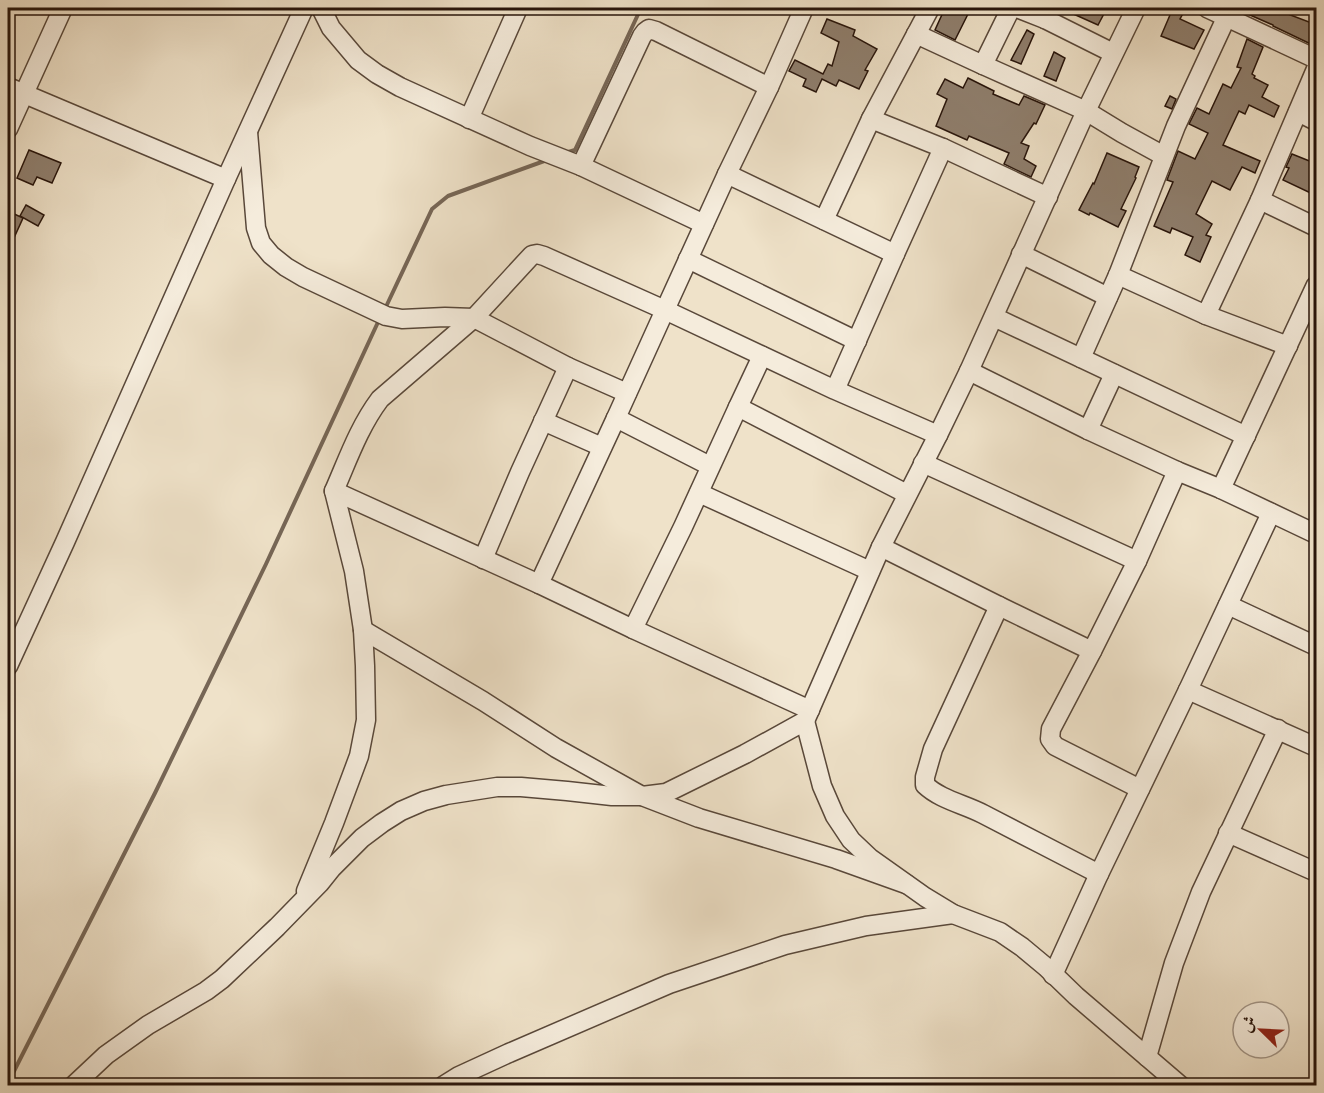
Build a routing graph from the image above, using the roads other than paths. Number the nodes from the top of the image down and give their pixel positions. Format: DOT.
graph roads {
  1 [pos="63,8"];
  2 [pos="304,8"];
  3 [pos="321,8"];
  4 [pos="518,8"];
  5 [pos="804,8"];
  6 [pos="930,8"];
  7 [pos="1011,8"];
  8 [pos="1017,8"];
  9 [pos="1136,8"];
  10 [pos="1207,8"];
  11 [pos="1047,13"];
  12 [pos="1227,16"];
  13 [pos="916,34"];
  14 [pos="1113,53"];
  15 [pos="1317,59"];
  16 [pos="984,65"];
  17 [pos="1317,69"];
  18 [pos="768,87"];
  19 [pos="15,90"];
  20 [pos="1086,111"];
  21 [pos="1298,112"];
  22 [pos="469,119"];
  23 [pos="871,119"];
  24 [pos="1317,121"];
  25 [pos="8,129"];
  26 [pos="248,130"];
  27 [pos="943,148"];
  28 [pos="1164,156"];
  29 [pos="581,166"];
  30 [pos="727,174"];
  31 [pos="226,179"];
  32 [pos="1048,197"];
  33 [pos="1260,200"];
  34 [pos="824,220"];
  35 [pos="704,224"];
  36 [pos="1317,227"];
  37 [pos="895,254"];
  38 [pos="1021,254"];
  39 [pos="688,259"];
  40 [pos="1118,275"];
  41 [pos="1317,285"];
  42 [pos="1108,297"];
  43 [pos="665,310"];
  44 [pos="1206,315"];
  45 [pos="994,316"];
  46 [pos="474,318"];
  47 [pos="857,341"];
  48 [pos="1288,346"];
  49 [pos="762,356"];
  50 [pos="1081,358"];
  51 [pos="568,367"];
  52 [pos="969,371"];
  53 [pos="1114,374"];
  54 [pos="835,390"];
  55 [pos="627,393"];
  56 [pos="738,407"];
  57 [pos="616,418"];
  58 [pos="543,421"];
  59 [pos="1088,430"];
  60 [pos="938,435"];
  61 [pos="1246,436"];
  62 [pos="602,447"];
  63 [pos="923,463"];
  64 [pos="710,466"];
  65 [pos="1177,471"];
  66 [pos="1221,489"];
  67 [pos="334,491"];
  68 [pos="699,493"];
  69 [pos="907,494"];
  70 [pos="1271,513"];
  71 [pos="1316,532"];
  72 [pos="881,546"];
  73 [pos="483,559"];
  74 [pos="1137,561"];
  75 [pos="870,571"];
  76 [pos="539,585"];
  77 [pos="1228,605"];
  78 [pos="999,606"];
  79 [pos="633,629"];
  80 [pos="363,630"];
  81 [pos="1317,646"];
  82 [pos="1092,651"];
  83 [pos="9,660"];
  84 [pos="1188,690"];
  85 [pos="808,715"];
  86 [pos="1278,729"];
  87 [pos="1317,747"];
  88 [pos="1140,789"];
  89 [pos="642,796"];
  90 [pos="1228,833"];
  91 [pos="1317,872"];
  92 [pos="1099,874"];
  93 [pos="906,884"];
  94 [pos="301,903"];
  95 [pos="953,914"];
  96 [pos="1053,975"];
  97 [pos="1147,1058"];
  98 [pos="74,1086"];
  99 [pos="443,1086"];
  100 [pos="1181,1086"];
  1 -- 19 [label="street"];
  2 -- 26 [label="street"];
  3 -- 22 [label="street"];
  4 -- 22 [label="street"];
  5 -- 18 [label="street"];
  6 -- 13 [label="street"];
  7 -- 16 [label="street"];
  8 -- 11 [label="street"];
  9 -- 14 [label="street"];
  10 -- 12 [label="street"];
  11 -- 14 [label="street"];
  12 -- 15 [label="street"];
  12 -- 28 [label="street"];
  13 -- 16 [label="street"];
  13 -- 23 [label="street"];
  14 -- 20 [label="street"];
  16 -- 20 [label="street"];
  17 -- 21 [label="street"];
  18 -- 29 [label="street"];
  18 -- 30 [label="street"];
  19 -- 25 [label="street"];
  19 -- 31 [label="street"];
  20 -- 28 [label="street"];
  20 -- 32 [label="street"];
  21 -- 24 [label="street"];
  21 -- 33 [label="street"];
  22 -- 29 [label="street"];
  23 -- 27 [label="street"];
  23 -- 34 [label="street"];
  26 -- 31 [label="street"];
  26 -- 46 [label="street"];
  27 -- 32 [label="street"];
  27 -- 37 [label="street"];
  28 -- 40 [label="street"];
  29 -- 35 [label="street"];
  30 -- 34 [label="street"];
  30 -- 35 [label="street"];
  31 -- 83 [label="street"];
  32 -- 38 [label="street"];
  33 -- 36 [label="street"];
  33 -- 44 [label="street"];
  34 -- 37 [label="street"];
  35 -- 39 [label="street"];
  37 -- 47 [label="street"];
  38 -- 42 [label="street"];
  38 -- 45 [label="street"];
  39 -- 43 [label="street"];
  39 -- 47 [label="street"];
  40 -- 42 [label="street"];
  40 -- 44 [label="street"];
  41 -- 48 [label="street"];
  42 -- 50 [label="street"];
  43 -- 46 [label="street"];
  43 -- 49 [label="street"];
  43 -- 55 [label="street"];
  44 -- 48 [label="street"];
  45 -- 50 [label="street"];
  45 -- 52 [label="street"];
  46 -- 51 [label="street"];
  46 -- 67 [label="street"];
  47 -- 54 [label="street"];
  48 -- 61 [label="street"];
  49 -- 54 [label="street"];
  49 -- 56 [label="street"];
  50 -- 53 [label="street"];
  51 -- 55 [label="street"];
  51 -- 58 [label="street"];
  52 -- 59 [label="street"];
  52 -- 60 [label="street"];
  53 -- 59 [label="street"];
  53 -- 61 [label="street"];
  54 -- 60 [label="street"];
  55 -- 57 [label="street"];
  56 -- 64 [label="street"];
  56 -- 69 [label="street"];
  57 -- 62 [label="street"];
  57 -- 64 [label="street"];
  58 -- 62 [label="street"];
  58 -- 73 [label="street"];
  59 -- 65 [label="street"];
  60 -- 63 [label="street"];
  61 -- 66 [label="street"];
  62 -- 76 [label="street"];
  63 -- 69 [label="street"];
  63 -- 74 [label="street"];
  64 -- 68 [label="street"];
  65 -- 66 [label="street"];
  65 -- 74 [label="street"];
  66 -- 70 [label="street"];
  67 -- 73 [label="street"];
  67 -- 80 [label="street"];
  68 -- 75 [label="street"];
  68 -- 79 [label="street"];
  69 -- 72 [label="street"];
  70 -- 71 [label="street"];
  70 -- 77 [label="street"];
  72 -- 75 [label="street"];
  72 -- 78 [label="street"];
  73 -- 76 [label="street"];
  74 -- 82 [label="street"];
  75 -- 85 [label="street"];
  76 -- 79 [label="street"];
  77 -- 81 [label="street"];
  77 -- 84 [label="street"];
  78 -- 82 [label="street"];
  78 -- 92 [label="street"];
  79 -- 85 [label="street"];
  80 -- 89 [label="street"];
  80 -- 94 [label="street"];
  82 -- 88 [label="street"];
  84 -- 86 [label="street"];
  84 -- 88 [label="street"];
  85 -- 89 [label="street"];
  85 -- 93 [label="street"];
  86 -- 87 [label="street"];
  86 -- 90 [label="street"];
  88 -- 92 [label="street"];
  89 -- 93 [label="street"];
  89 -- 94 [label="street"];
  90 -- 91 [label="street"];
  90 -- 97 [label="street"];
  92 -- 96 [label="street"];
  93 -- 95 [label="street"];
  94 -- 98 [label="street"];
  95 -- 96 [label="street"];
  95 -- 99 [label="street"];
  96 -- 97 [label="street"];
  97 -- 100 [label="street"];
}
